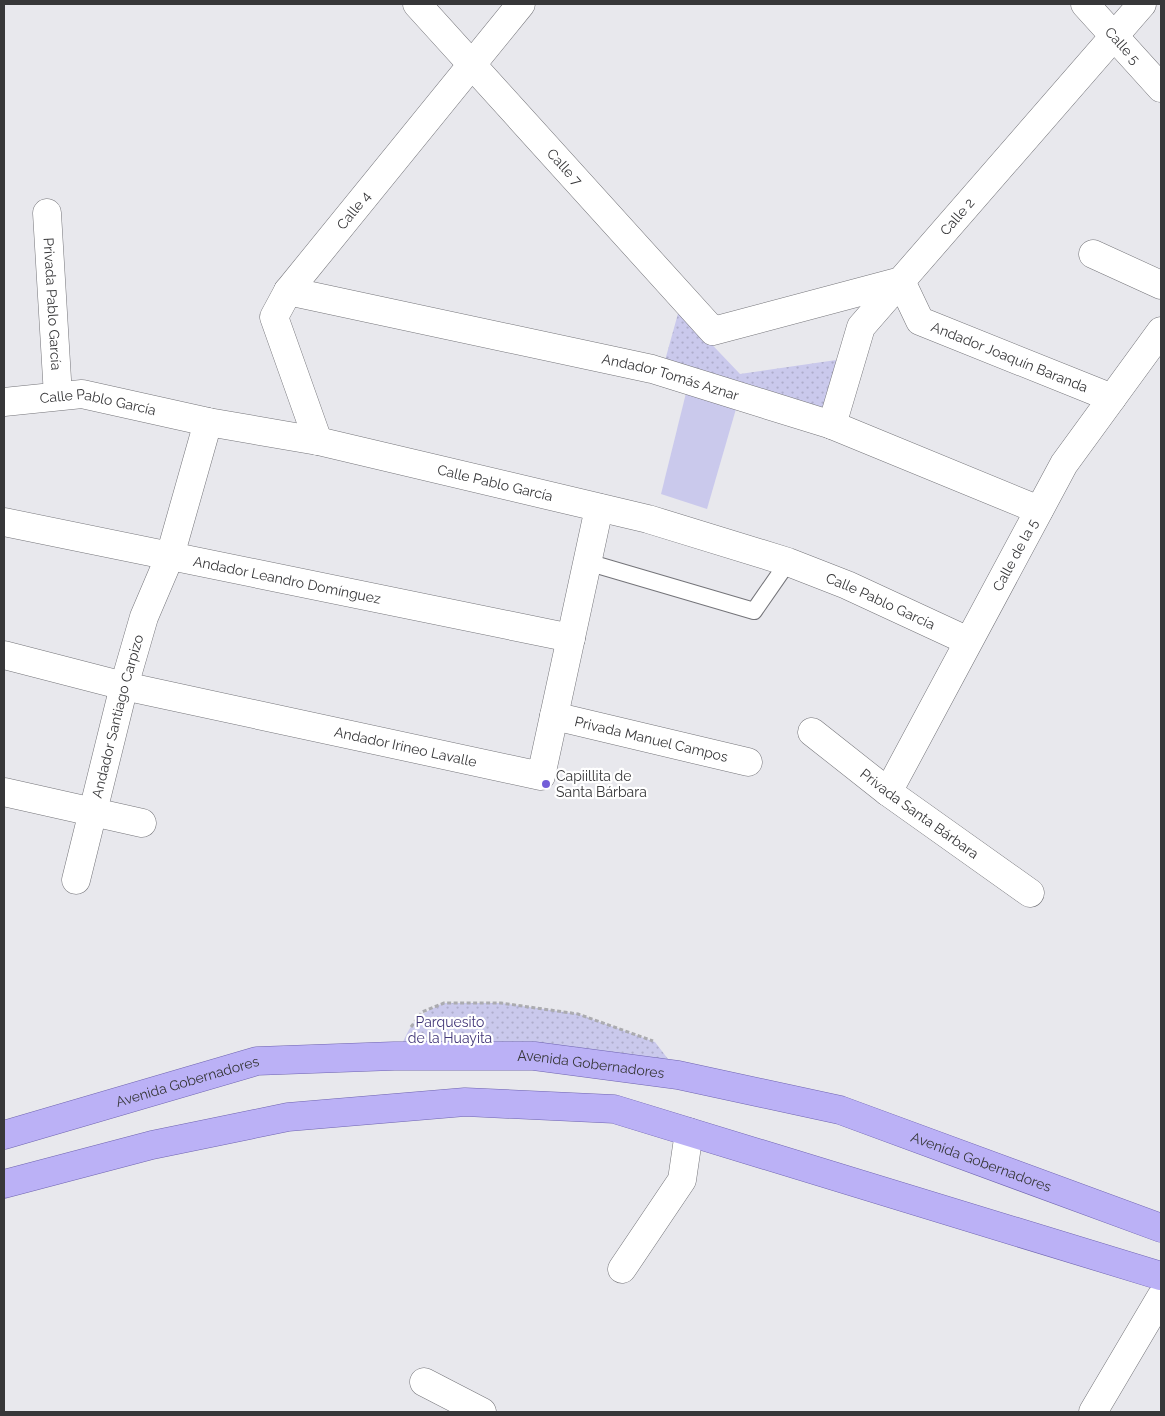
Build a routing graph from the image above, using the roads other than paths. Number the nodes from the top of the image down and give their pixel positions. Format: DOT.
graph roads {
  1 [pos="417,4"];
  2 [pos="521,4"];
  3 [pos="1085,4"];
  4 [pos="1142,4"];
  5 [pos="1114,36"];
  6 [pos="471,66"];
  7 [pos="1161,88"];
  8 [pos="47,212"];
  9 [pos="1093,254"];
  10 [pos="901,281"];
  11 [pos="1161,285"];
  12 [pos="288,291"];
  13 [pos="1161,331"];
  14 [pos="58,396"];
  15 [pos="1112,398"];
  16 [pos="4,402"];
  17 [pos="208,422"];
  18 [pos="832,425"];
  19 [pos="318,441"];
  20 [pos="599,508"];
  21 [pos="1039,510"];
  22 [pos="4,522"];
  23 [pos="170,556"];
  24 [pos="587,562"];
  25 [pos="788,562"];
  26 [pos="571,638"];
  27 [pos="968,641"];
  28 [pos="4,655"];
  29 [pos="124,686"];
  30 [pos="554,716"];
  31 [pos="812,732"];
  32 [pos="748,762"];
  33 [pos="4,792"];
  34 [pos="888,792"];
  35 [pos="92,812"];
  36 [pos="142,824"];
  37 [pos="76,880"];
  38 [pos="1030,893"];
  39 [pos="689,1132"];
  40 [pos="4,1135"];
  41 [pos="4,1184"];
  42 [pos="1161,1228"];
  43 [pos="622,1269"];
  44 [pos="1161,1276"];
  45 [pos="1161,1298"];
  46 [pos="424,1382"];
  47 [pos="482,1412"];
  48 [pos="1093,1412"];
  1 -- 6 [label="street, Calle 7"];
  2 -- 6 [label="street, Calle 4"];
  3 -- 5 [label="street, Calle 5"];
  4 -- 5 [label="street, Calle 2"];
  5 -- 7 [label="street, Calle 5"];
  5 -- 10 [label="street, Calle 2"];
  6 -- 10 [label="street, Calle 7"];
  6 -- 12 [label="street, Calle 4"];
  8 -- 14 [label="street, Privada Pablo García"];
  9 -- 11 [label="street"];
  10 -- 15 [label="street, Andador Joaquín Baranda"];
  10 -- 18 [label="street, Calle 2"];
  12 -- 18 [label="street, Andador Tomás Aznar"];
  12 -- 19 [label="street, Calle 4"];
  13 -- 15 [label="street, Calle de la 5"];
  14 -- 16 [label="street, Calle Pablo García"];
  14 -- 17 [label="street, Calle Pablo García"];
  15 -- 21 [label="street, Calle de la 5"];
  17 -- 19 [label="street, Calle Pablo García"];
  17 -- 23 [label="street, Andador Santiago Carpizo"];
  18 -- 21 [label="street, Andador Tomás Aznar"];
  19 -- 20 [label="street, Calle Pablo García"];
  20 -- 24 [label="street, Andador Irineo Lavalle"];
  20 -- 25 [label="street, Calle Pablo García"];
  21 -- 27 [label="street, Calle de la 5"];
  22 -- 23 [label="street, Andador Leandro Domínguez"];
  23 -- 26 [label="street, Andador Leandro Domínguez"];
  23 -- 29 [label="street, Andador Santiago Carpizo"];
  24 -- 25 [label="lane"];
  24 -- 26 [label="street, Andador Irineo Lavalle"];
  25 -- 27 [label="street, Calle Pablo García"];
  26 -- 30 [label="street, Andador Irineo Lavalle"];
  27 -- 34 [label="street, Calle de la 5"];
  28 -- 29 [label="street, Andador Irineo Lavalle"];
  29 -- 30 [label="street, Andador Irineo Lavalle"];
  29 -- 35 [label="street, Andador Santiago Carpizo"];
  30 -- 32 [label="street, Privada Manuel Campos"];
  31 -- 34 [label="street, Privada Santa Bárbara"];
  33 -- 35 [label="street"];
  34 -- 38 [label="street, Privada Santa Bárbara"];
  35 -- 36 [label="street"];
  35 -- 37 [label="street, Andador Santiago Carpizo"];
  39 -- 41 [label="main road"];
  39 -- 43 [label="street"];
  39 -- 44 [label="main road"];
  40 -- 42 [label="main road, Avenida Gobernadores"];
  45 -- 48 [label="street"];
  46 -- 47 [label="street"];
}
